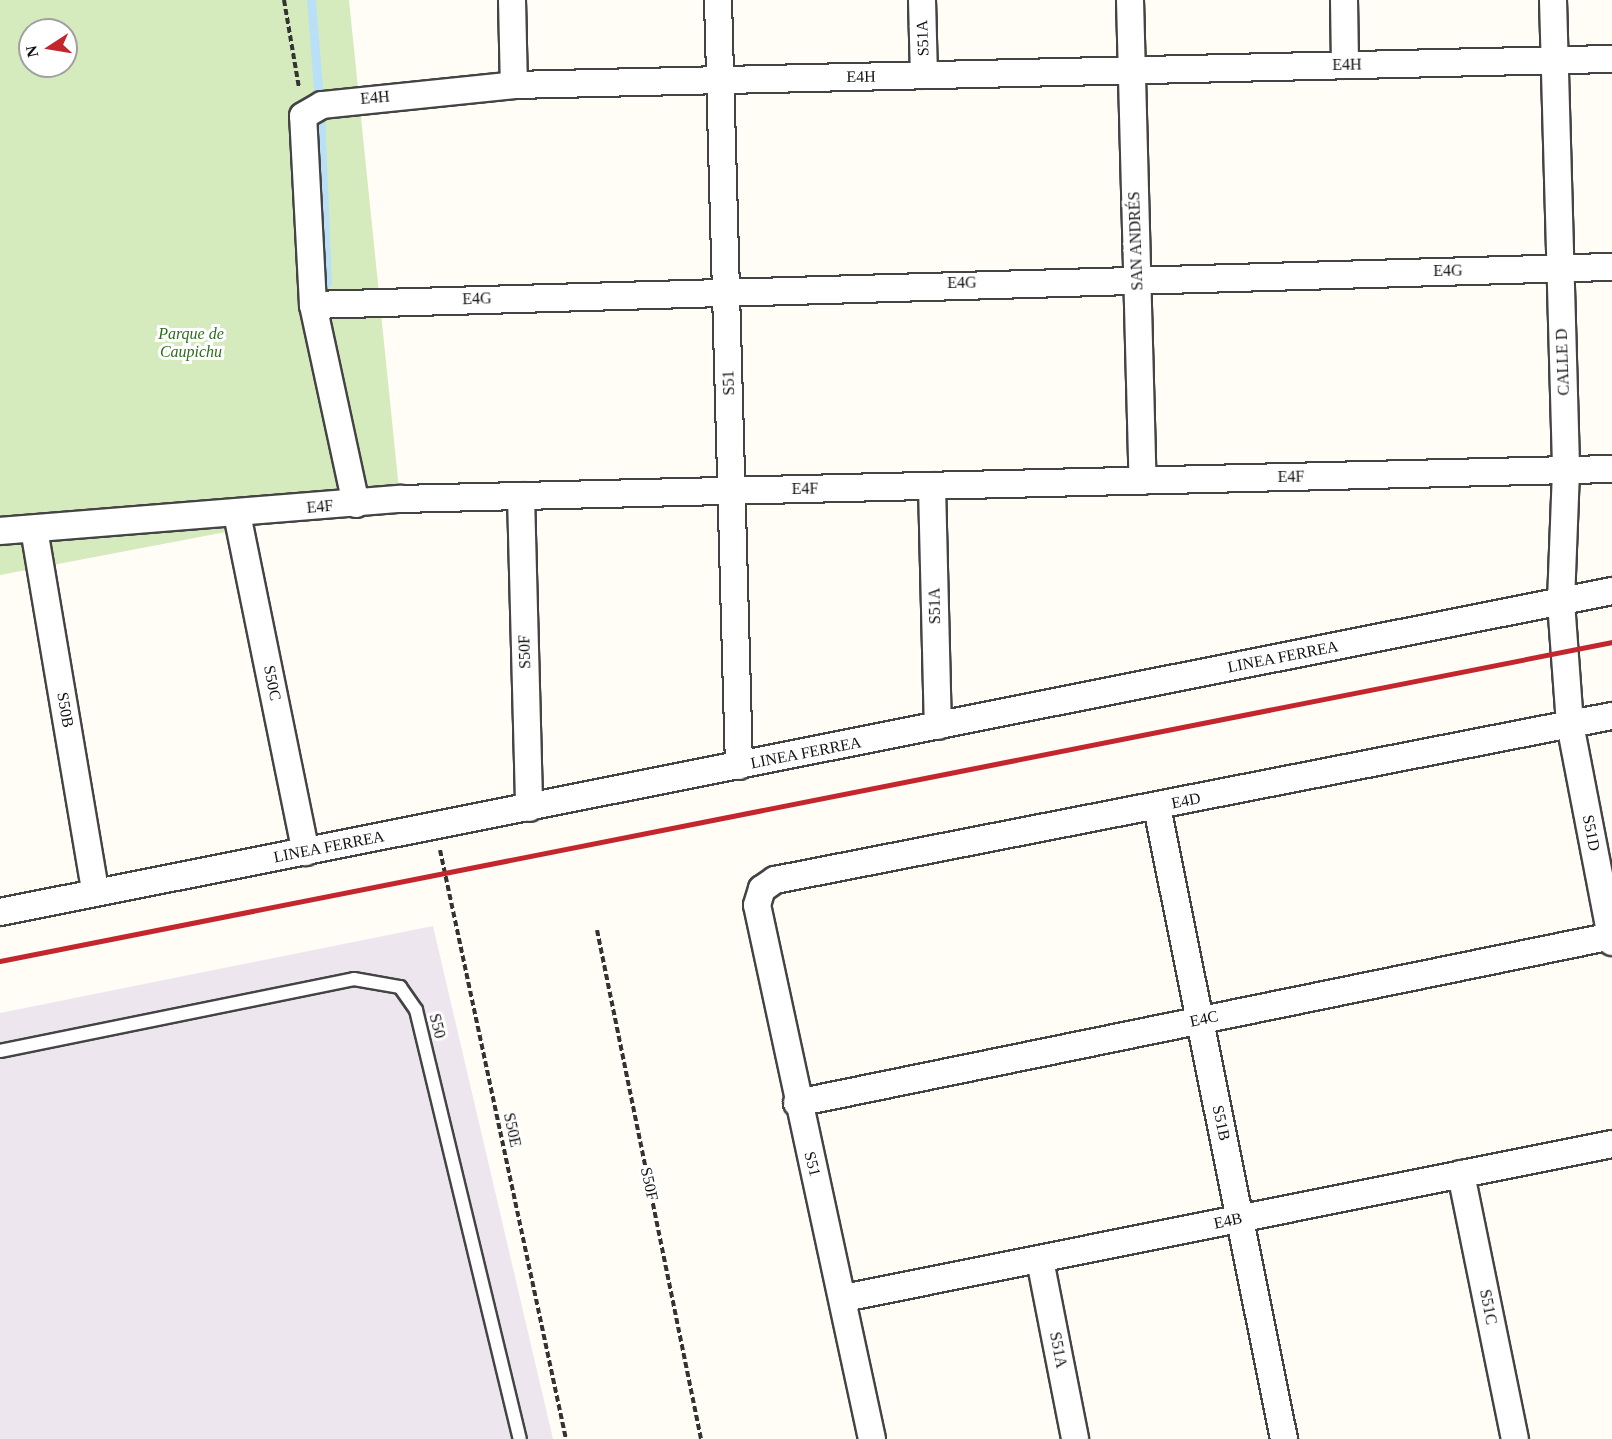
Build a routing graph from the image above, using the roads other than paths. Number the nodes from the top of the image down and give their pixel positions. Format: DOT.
graph roads {
  1 [pos="512,0"];
  2 [pos="718,0"];
  3 [pos="922,0"];
  4 [pos="1130,0"];
  5 [pos="1344,0"];
  6 [pos="1553,0"];
  7 [pos="1612,58"];
  8 [pos="1555,60"];
  9 [pos="1346,65"];
  10 [pos="1132,70"];
  11 [pos="924,75"];
  12 [pos="721,81"];
  13 [pos="514,85"];
  14 [pos="1612,267"];
  15 [pos="1560,268"];
  16 [pos="1137,279"];
  17 [pos="726,289"];
  18 [pos="313,305"];
  19 [pos="1612,470"];
  20 [pos="1566,471"];
  21 [pos="1143,481"];
  22 [pos="932,486"];
  23 [pos="732,491"];
  24 [pos="521,496"];
  25 [pos="356,504"];
  26 [pos="237,513"];
  27 [pos="34,529"];
  28 [pos="0,531"];
  29 [pos="1612,591"];
  30 [pos="1561,602"];
  31 [pos="1612,716"];
  32 [pos="1570,724"];
  33 [pos="938,726"];
  34 [pos="739,766"];
  35 [pos="1157,807"];
  36 [pos="529,808"];
  37 [pos="306,852"];
  38 [pos="762,889"];
  39 [pos="95,891"];
  40 [pos="0,912"];
  41 [pos="1612,938"];
  42 [pos="1200,1020"];
  43 [pos="0,1051"];
  44 [pos="797,1103"];
  45 [pos="1612,1144"];
  46 [pos="1461,1174"];
  47 [pos="1240,1219"];
  48 [pos="1040,1260"];
  49 [pos="844,1299"];
  50 [pos="520,1439"];
  51 [pos="872,1439"];
  52 [pos="1075,1439"];
  53 [pos="1284,1439"];
  54 [pos="1515,1439"];
  1 -- 13 [label="street"];
  2 -- 12 [label="street, S51"];
  3 -- 11 [label="street, S51A"];
  4 -- 10 [label="street, SAN ANDRÉS"];
  5 -- 9 [label="street"];
  6 -- 8 [label="street, CALLE D"];
  7 -- 8 [label="street, E4H"];
  8 -- 9 [label="street, E4H"];
  8 -- 15 [label="street, CALLE D"];
  9 -- 10 [label="street, E4H"];
  10 -- 11 [label="street, E4H"];
  10 -- 16 [label="street, SAN ANDRÉS"];
  11 -- 12 [label="street, E4H"];
  12 -- 13 [label="street, E4H"];
  12 -- 17 [label="street, S51"];
  13 -- 18 [label="street, E4H"];
  14 -- 15 [label="street, E4G"];
  15 -- 16 [label="street, E4G"];
  15 -- 20 [label="street, CALLE D"];
  16 -- 17 [label="street, E4G"];
  16 -- 21 [label="street, SAN ANDRÉS"];
  17 -- 18 [label="street, E4G"];
  17 -- 23 [label="street, S51"];
  18 -- 25 [label="street"];
  19 -- 20 [label="street, E4F"];
  20 -- 21 [label="street, E4F"];
  20 -- 30 [label="street, CALLE D"];
  21 -- 22 [label="street, E4F"];
  22 -- 23 [label="street, E4F"];
  22 -- 33 [label="street, S51A"];
  23 -- 24 [label="street, E4F"];
  23 -- 34 [label="street, S51"];
  24 -- 25 [label="street, E4F"];
  24 -- 36 [label="street, S50F"];
  25 -- 26 [label="street, E4F"];
  26 -- 27 [label="street, E4F"];
  26 -- 37 [label="street, S50C"];
  27 -- 28 [label="street, E4F"];
  27 -- 39 [label="street, S50B"];
  29 -- 30 [label="street, LINEA FERREA"];
  30 -- 32 [label="street, CALLE D"];
  30 -- 33 [label="street, LINEA FERREA"];
  31 -- 32 [label="street, E4D"];
  32 -- 35 [label="street, E4D"];
  32 -- 41 [label="street, S51D"];
  33 -- 34 [label="street, LINEA FERREA"];
  34 -- 36 [label="street, LINEA FERREA"];
  35 -- 38 [label="street, E4D"];
  35 -- 42 [label="street, S51B"];
  36 -- 37 [label="street, LINEA FERREA"];
  37 -- 39 [label="street, LINEA FERREA"];
  38 -- 44 [label="street, S51"];
  39 -- 40 [label="street, LINEA FERREA"];
  41 -- 42 [label="street, E4C"];
  42 -- 44 [label="street, E4C"];
  42 -- 47 [label="street, S51B"];
  43 -- 50 [label="lane, S50"];
  44 -- 49 [label="street, S51"];
  45 -- 46 [label="street, E4B"];
  46 -- 47 [label="street, E4B"];
  46 -- 54 [label="street, S51C"];
  47 -- 48 [label="street, E4B"];
  47 -- 53 [label="street, S51B"];
  48 -- 49 [label="street, E4B"];
  48 -- 52 [label="street, S51A"];
  49 -- 51 [label="street, S51"];
}
